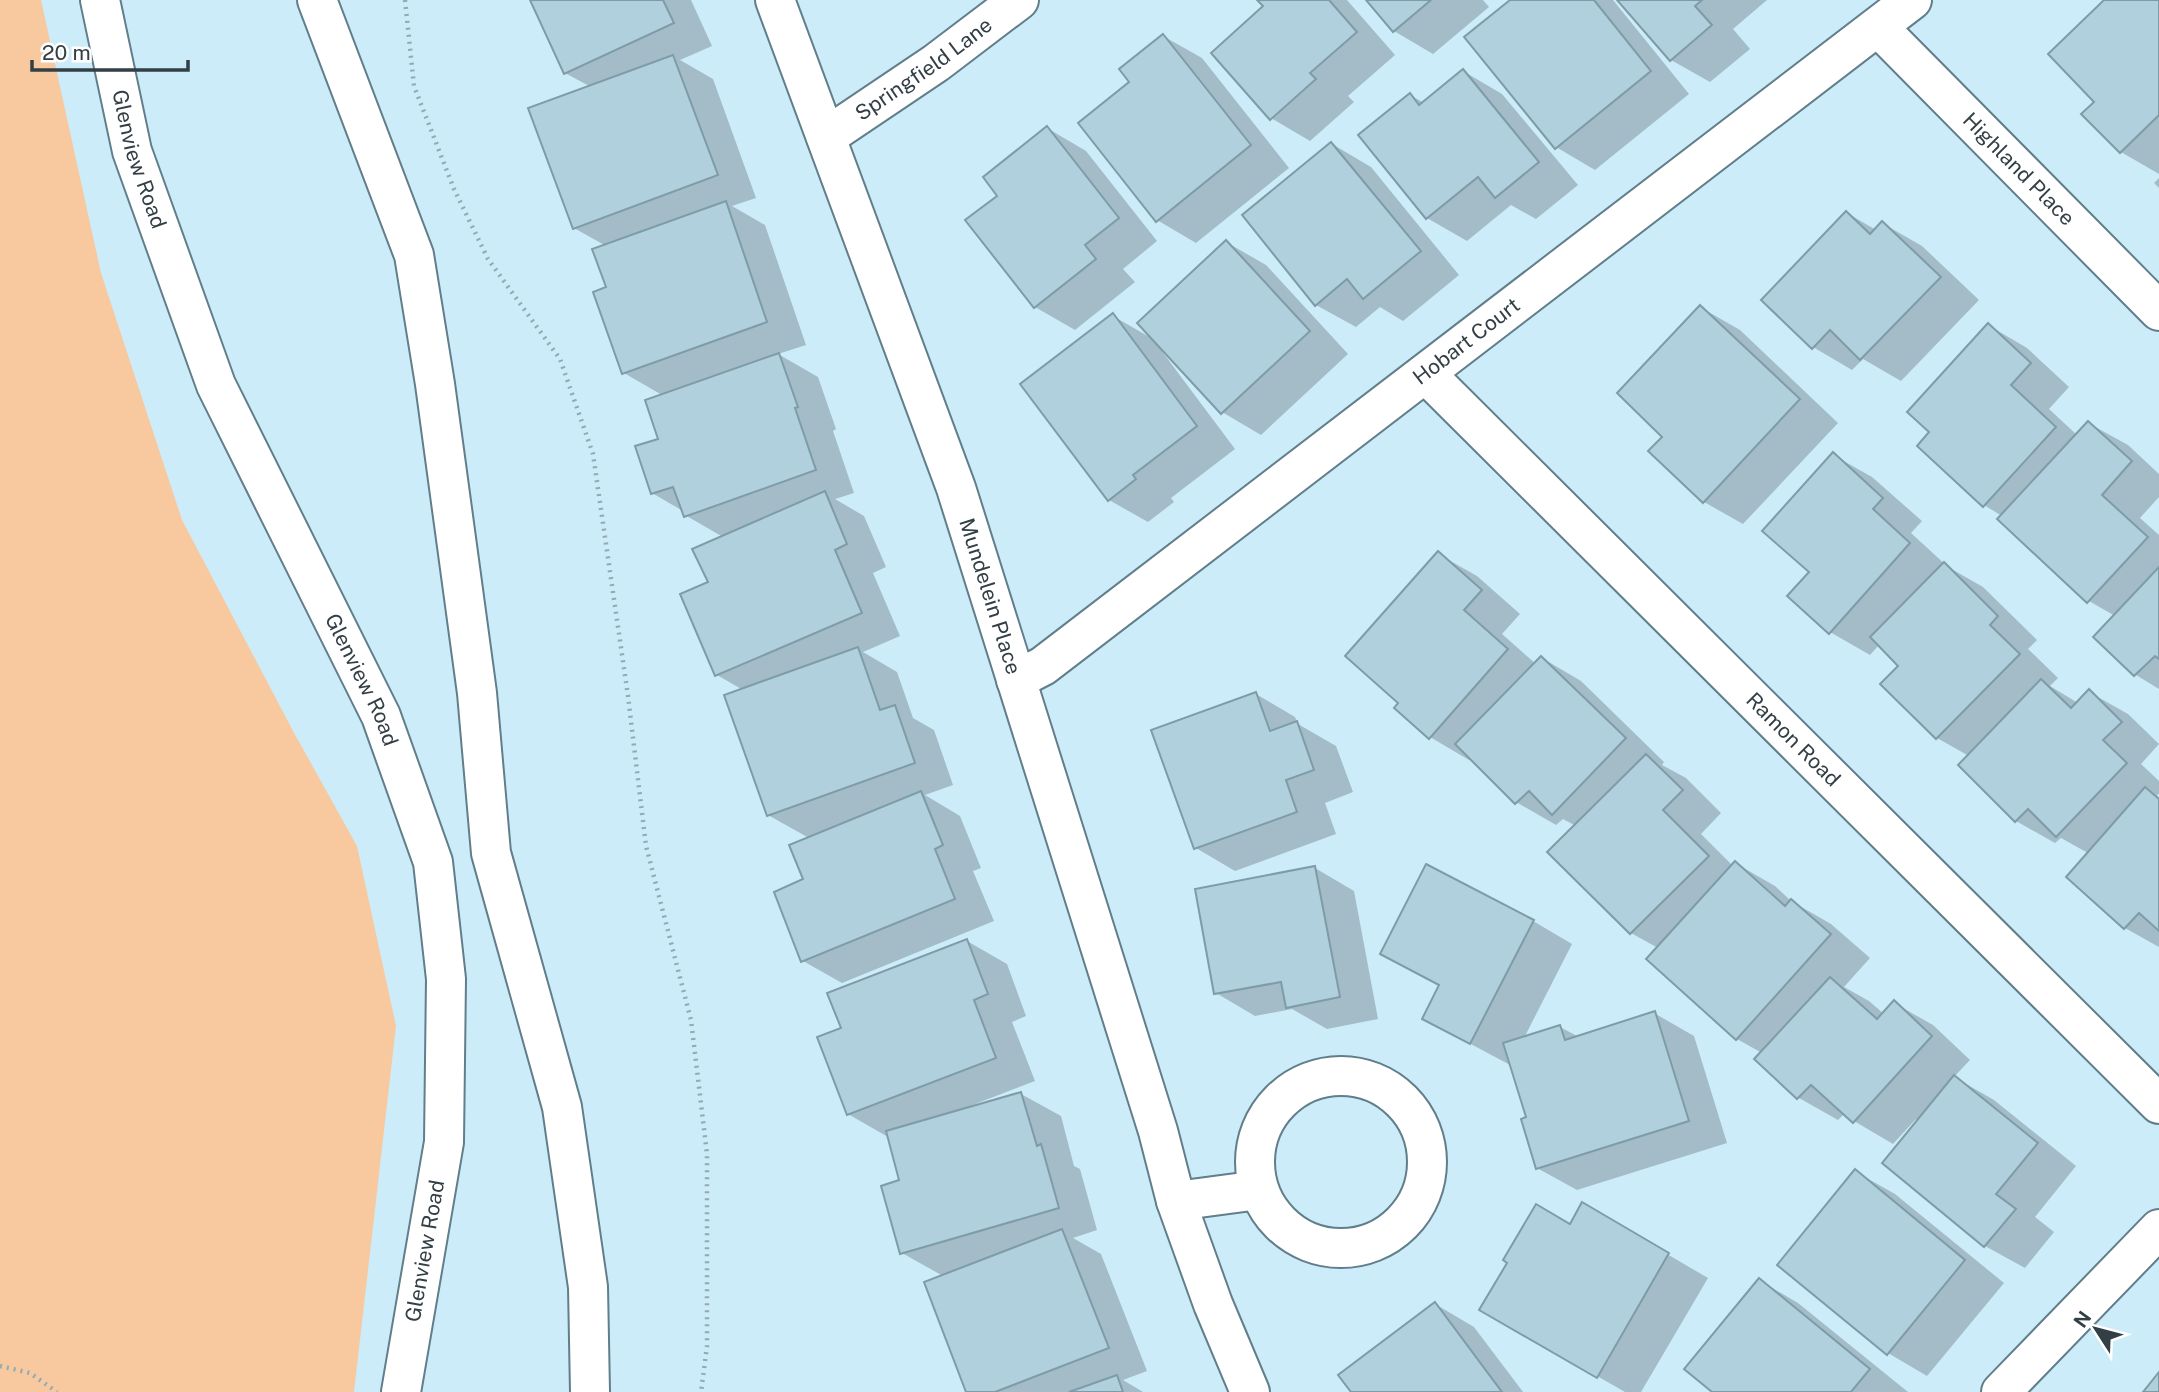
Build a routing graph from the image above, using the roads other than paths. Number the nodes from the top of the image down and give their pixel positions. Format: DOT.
graph roads {
  1 [pos="100,0"];
  2 [pos="317,0"];
  3 [pos="775,0"];
  4 [pos="1019,0"];
  5 [pos="1912,0"];
  6 [pos="1878,27"];
  7 [pos="826,137"];
  8 [pos="2159,311"];
  9 [pos="1426,374"];
  10 [pos="1016,680"];
  11 [pos="2159,1104"];
  12 [pos="1259,1190"];
  13 [pos="1175,1201"];
  14 [pos="2159,1229"];
  15 [pos="401,1392"];
  16 [pos="590,1392"];
  17 [pos="1250,1392"];
  18 [pos="2001,1392"];
  1 -- 15 [label="street, Glenview Road"];
  2 -- 16 [label="street"];
  3 -- 7 [label="street, Mundelein Place"];
  4 -- 7 [label="street, Springfield Lane"];
  5 -- 6 [label="street, Hobart Court"];
  6 -- 8 [label="street, Highland Place"];
  6 -- 9 [label="street, Hobart Court"];
  7 -- 10 [label="street, Mundelein Place"];
  9 -- 10 [label="street, Hobart Court"];
  9 -- 11 [label="street, Ramon Road"];
  10 -- 13 [label="street, Mundelein Place"];
  12 -- 12 [label="street"];
  12 -- 13 [label="street"];
  13 -- 17 [label="street, Mundelein Place"];
  14 -- 18 [label="street"];
}
